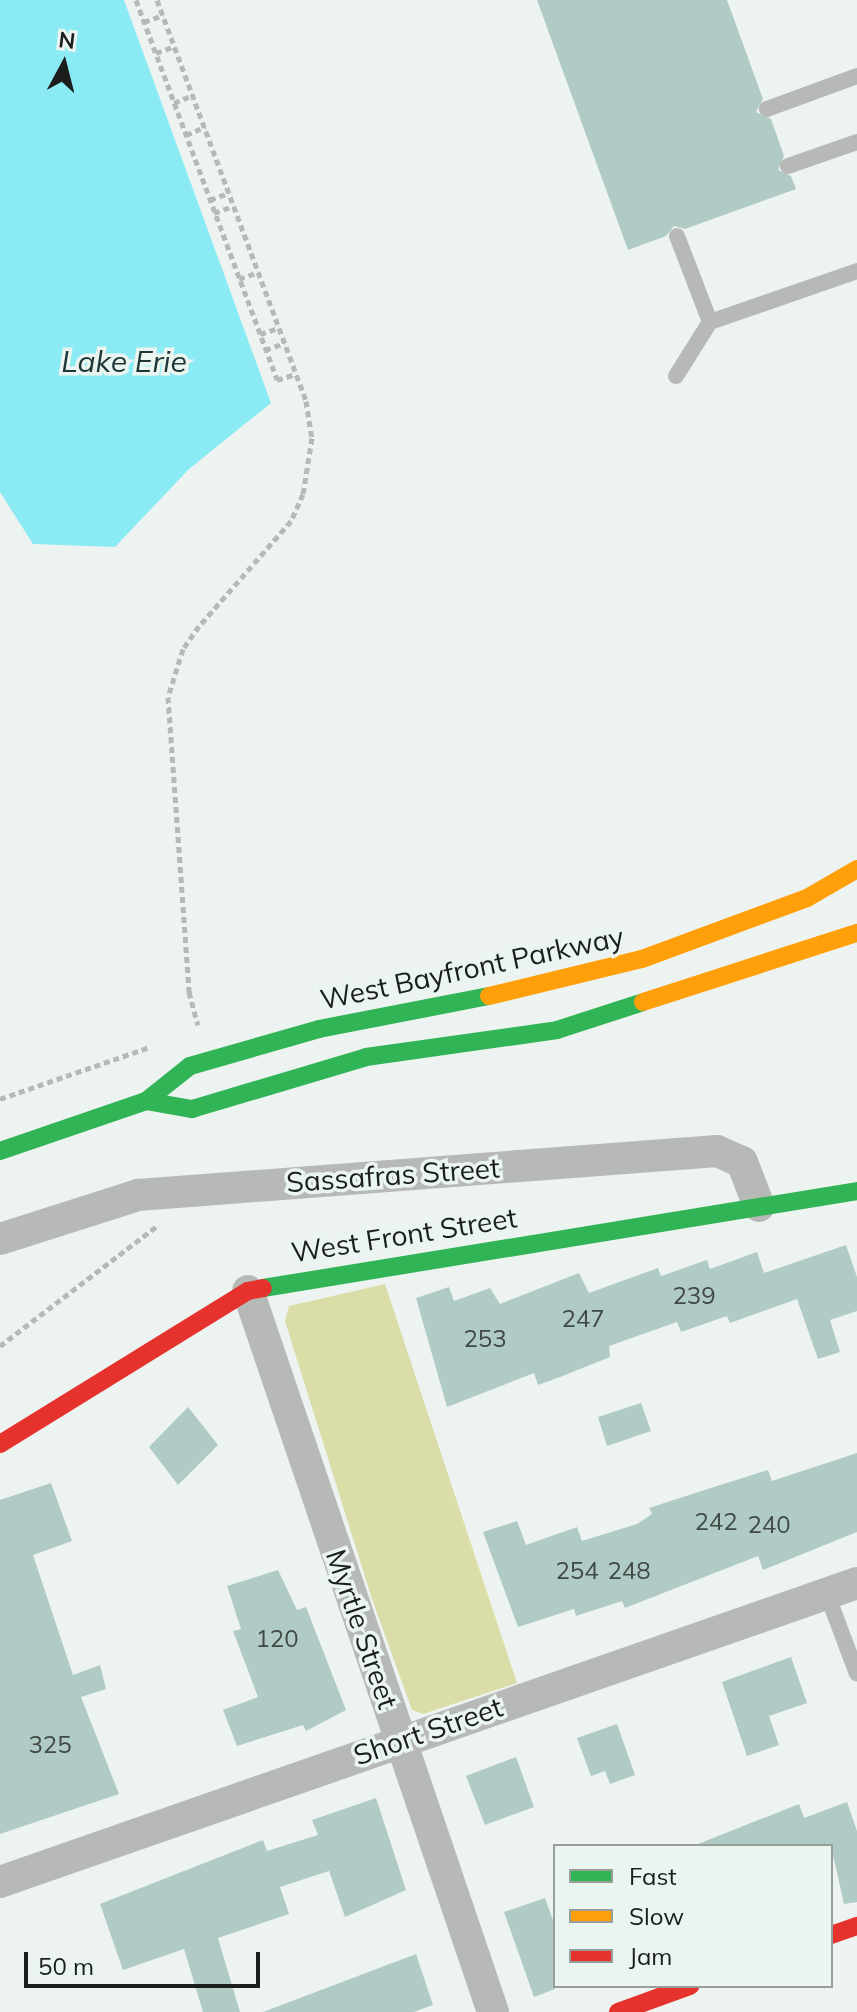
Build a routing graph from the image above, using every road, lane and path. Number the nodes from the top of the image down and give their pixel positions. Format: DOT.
graph roads {
  1 [pos="136,0"];
  2 [pos="157,0"];
  3 [pos="163,15"];
  4 [pos="144,22"];
  5 [pos="175,46"];
  6 [pos="156,53"];
  7 [pos="857,76"];
  8 [pos="193,95"];
  9 [pos="174,103"];
  10 [pos="767,109"];
  11 [pos="205,127"];
  12 [pos="186,135"];
  13 [pos="857,142"];
  14 [pos="788,166"];
  15 [pos="228,193"];
  16 [pos="210,200"];
  17 [pos="233,206"];
  18 [pos="214,213"];
  19 [pos="677,236"];
  20 [pos="857,271"];
  21 [pos="258,272"];
  22 [pos="239,279"];
  23 [pos="710,322"];
  24 [pos="279,328"];
  25 [pos="260,334"];
  26 [pos="284,343"];
  27 [pos="265,350"];
  28 [pos="296,374"];
  29 [pos="676,376"];
  30 [pos="857,869"];
  31 [pos="857,933"];
  32 [pos="185,1035"];
  33 [pos="157,1045"];
  34 [pos="0,1099"];
  35 [pos="146,1101"];
  36 [pos="0,1151"];
  37 [pos="857,1191"];
  38 [pos="759,1206"];
  39 [pos="163,1219"];
  40 [pos="0,1239"];
  41 [pos="248,1291"];
  42 [pos="0,1346"];
  43 [pos="0,1444"];
  44 [pos="842,1589"];
  45 [pos="857,1674"];
  46 [pos="400,1741"];
  47 [pos="0,1882"];
  48 [pos="857,1926"];
  49 [pos="833,1934"];
  50 [pos="684,1988"];
  51 [pos="493,2012"];
  52 [pos="618,2012"];
  1 -- 4 [label="path"];
  2 -- 3 [label="path"];
  3 -- 4 [label="path"];
  3 -- 5 [label="path"];
  4 -- 6 [label="path"];
  5 -- 6 [label="path"];
  5 -- 8 [label="path"];
  6 -- 9 [label="path"];
  7 -- 10 [label="lane"];
  8 -- 9 [label="path"];
  8 -- 11 [label="path"];
  9 -- 12 [label="path"];
  11 -- 12 [label="path"];
  11 -- 15 [label="path"];
  12 -- 16 [label="path"];
  13 -- 14 [label="lane"];
  15 -- 16 [label="path"];
  15 -- 17 [label="path"];
  16 -- 18 [label="path"];
  17 -- 18 [label="path"];
  17 -- 21 [label="path"];
  18 -- 22 [label="path"];
  19 -- 23 [label="lane"];
  20 -- 23 [label="lane"];
  21 -- 22 [label="path"];
  21 -- 24 [label="path"];
  22 -- 25 [label="path"];
  23 -- 29 [label="lane"];
  24 -- 25 [label="path"];
  24 -- 26 [label="path"];
  25 -- 27 [label="path"];
  26 -- 27 [label="path"];
  26 -- 28 [label="path"];
  27 -- 28 [label="path"];
  28 -- 32 [label="path"];
  30 -- 35 [label="main road, West Bayfront Parkway"];
  31 -- 35 [label="main road, West Bayfront Parkway"];
  33 -- 34 [label="path"];
  35 -- 36 [label="main road, West Bayfront Parkway"];
  37 -- 38 [label="main road, West Front Street"];
  38 -- 40 [label="street, Sassafras Street"];
  38 -- 41 [label="main road, West Front Street"];
  39 -- 42 [label="path"];
  41 -- 43 [label="main road, West Front Street"];
  41 -- 46 [label="street, Myrtle Street"];
  44 -- 45 [label="lane"];
  44 -- 46 [label="street, Short Street"];
  46 -- 47 [label="street, Short Street"];
  46 -- 51 [label="street, Myrtle Street"];
  48 -- 49 [label="main road"];
  50 -- 52 [label="main road"];
}
